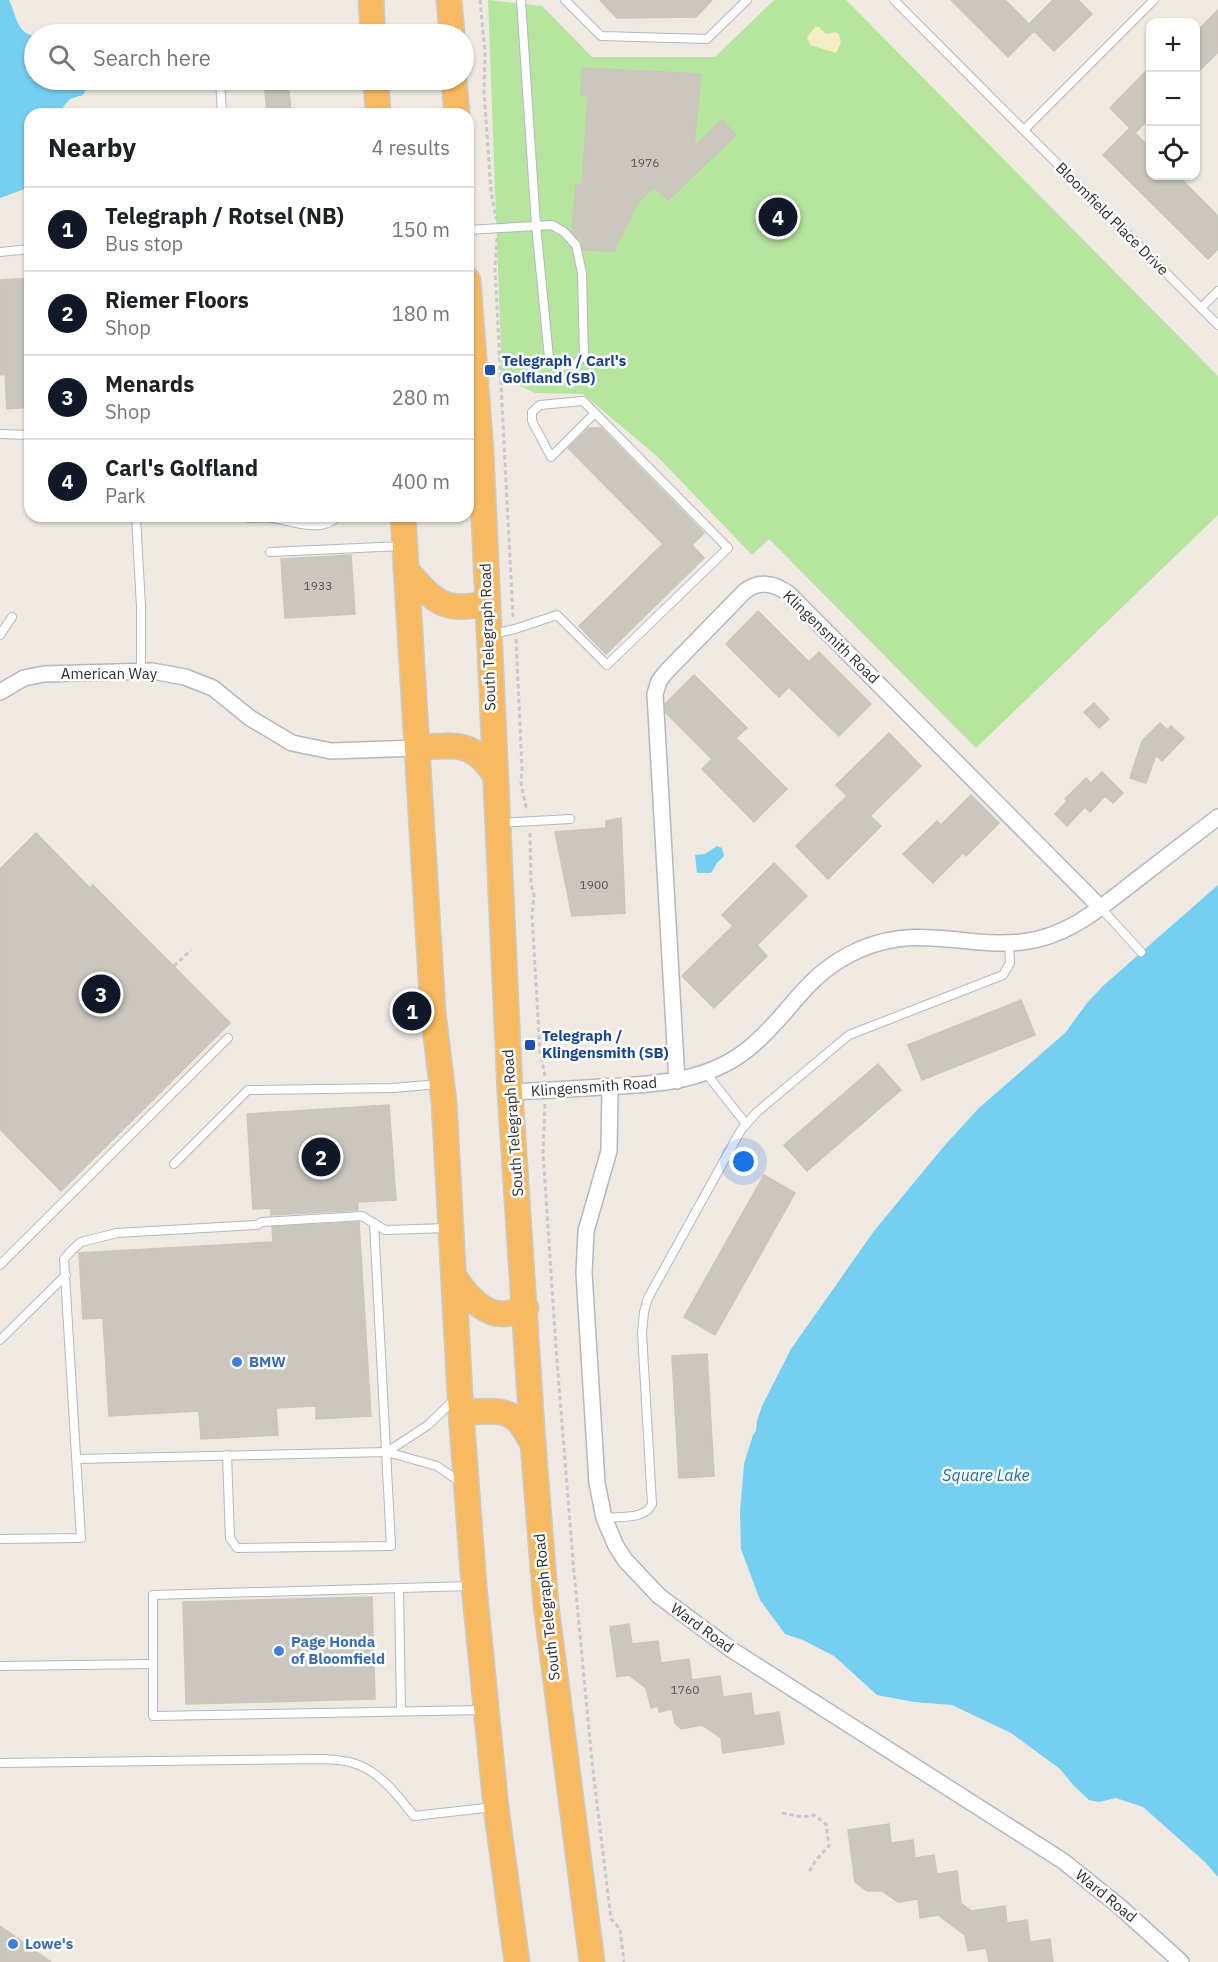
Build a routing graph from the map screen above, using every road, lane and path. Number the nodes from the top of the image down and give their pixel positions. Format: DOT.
graph roads {
  1 [pos="449,0"];
  2 [pos="480,0"];
  3 [pos="520,0"];
  4 [pos="565,0"];
  5 [pos="747,0"];
  6 [pos="894,0"];
  7 [pos="1154,0"];
  8 [pos="451,24"];
  9 [pos="221,90"];
  10 [pos="377,90"];
  11 [pos="455,90"];
  12 [pos="222,108"];
  13 [pos="378,108"];
  14 [pos="456,108"];
  15 [pos="1024,130"];
  16 [pos="496,217"];
  17 [pos="536,225"];
  18 [pos="474,230"];
  19 [pos="497,239"];
  20 [pos="24,250"];
  21 [pos="0,252"];
  22 [pos="1218,291"];
  23 [pos="1201,308"];
  24 [pos="1218,325"];
  25 [pos="474,361"];
  26 [pos="595,413"];
  27 [pos="0,434"];
  28 [pos="24,435"];
  29 [pos="136,522"];
  30 [pos="287,522"];
  31 [pos="330,522"];
  32 [pos="403,522"];
  33 [pos="405,546"];
  34 [pos="270,552"];
  35 [pos="406,570"];
  36 [pos="487,603"];
  37 [pos="513,615"];
  38 [pos="12,617"];
  39 [pos="488,634"];
  40 [pos="0,635"];
  41 [pos="516,646"];
  42 [pos="141,671"];
  43 [pos="0,692"];
  44 [pos="418,748"];
  45 [pos="494,773"];
  46 [pos="526,807"];
  47 [pos="1218,817"];
  48 [pos="570,819"];
  49 [pos="497,824"];
  50 [pos="530,833"];
  51 [pos="1101,908"];
  52 [pos="1009,943"];
  53 [pos="190,950"];
  54 [pos="1141,952"];
  55 [pos="174,966"];
  56 [pos="228,1038"];
  57 [pos="545,1073"];
  58 [pos="706,1073"];
  59 [pos="677,1081"];
  60 [pos="443,1084"];
  61 [pos="610,1087"];
  62 [pos="510,1092"];
  63 [pos="545,1112"];
  64 [pos="746,1124"];
  65 [pos="174,1164"];
  66 [pos="374,1223"];
  67 [pos="452,1227"];
  68 [pos="0,1265"];
  69 [pos="66,1275"];
  70 [pos="455,1278"];
  71 [pos="526,1308"];
  72 [pos="0,1340"];
  73 [pos="460,1404"];
  74 [pos="533,1444"];
  75 [pos="387,1452"];
  76 [pos="227,1455"];
  77 [pos="76,1459"];
  78 [pos="467,1486"];
  79 [pos="604,1518"];
  80 [pos="0,1539"];
  81 [pos="474,1586"];
  82 [pos="399,1587"];
  83 [pos="153,1664"];
  84 [pos="0,1666"];
  85 [pos="485,1710"];
  86 [pos="401,1711"];
  87 [pos="0,1762"];
  88 [pos="496,1807"];
  89 [pos="782,1813"];
  90 [pos="809,1872"];
  91 [pos="517,1962"];
  92 [pos="592,1962"];
  93 [pos="624,1962"];
  94 [pos="1182,1962"];
  1 -- 8 [label="highway"];
  2 -- 16 [label="path"];
  3 -- 17 [label="lane"];
  4 -- 5 [label="lane"];
  6 -- 15 [label="lane, Bloomfield Place Drive"];
  7 -- 15 [label="lane"];
  9 -- 12 [label="lane"];
  10 -- 13 [label="highway"];
  11 -- 14 [label="highway"];
  15 -- 23 [label="lane, Bloomfield Place Drive"];
  17 -- 17 [label="lane"];
  17 -- 18 [label="lane"];
  19 -- 37 [label="path"];
  20 -- 21 [label="lane"];
  22 -- 23 [label="lane"];
  23 -- 24 [label="lane, Bloomfield Place Drive"];
  25 -- 36 [label="highway, South Telegraph Road"];
  26 -- 26 [label="lane"];
  26 -- 39 [label="lane"];
  27 -- 28 [label="lane"];
  29 -- 42 [label="lane"];
  30 -- 31 [label="lane"];
  32 -- 33 [label="highway"];
  33 -- 34 [label="lane"];
  33 -- 35 [label="highway"];
  35 -- 36 [label="highway"];
  35 -- 44 [label="highway"];
  36 -- 39 [label="highway, South Telegraph Road"];
  38 -- 40 [label="lane"];
  39 -- 45 [label="highway, South Telegraph Road"];
  41 -- 46 [label="path"];
  42 -- 43 [label="street, American Way"];
  42 -- 44 [label="street, American Way"];
  44 -- 45 [label="highway"];
  44 -- 60 [label="highway"];
  45 -- 49 [label="highway, South Telegraph Road"];
  47 -- 51 [label="street, Klingensmith Road"];
  48 -- 49 [label="lane"];
  49 -- 62 [label="highway, South Telegraph Road"];
  50 -- 57 [label="path"];
  51 -- 52 [label="street, Klingensmith Road"];
  51 -- 54 [label="lane"];
  51 -- 59 [label="street, Klingensmith Road"];
  52 -- 58 [label="street, Klingensmith Road"];
  52 -- 64 [label="lane"];
  53 -- 55 [label="path"];
  56 -- 68 [label="lane"];
  58 -- 59 [label="street, Klingensmith Road"];
  58 -- 64 [label="lane"];
  59 -- 61 [label="street, Klingensmith Road"];
  60 -- 65 [label="lane"];
  60 -- 67 [label="highway"];
  61 -- 62 [label="street, Klingensmith Road"];
  61 -- 79 [label="street, Ward Road"];
  62 -- 71 [label="highway, South Telegraph Road"];
  63 -- 93 [label="path"];
  64 -- 79 [label="lane"];
  66 -- 67 [label="lane"];
  66 -- 69 [label="lane"];
  66 -- 75 [label="lane"];
  67 -- 70 [label="highway"];
  69 -- 72 [label="lane"];
  69 -- 77 [label="lane"];
  70 -- 71 [label="highway"];
  70 -- 73 [label="highway"];
  71 -- 74 [label="highway, South Telegraph Road"];
  73 -- 74 [label="highway"];
  73 -- 75 [label="lane"];
  73 -- 78 [label="highway"];
  74 -- 92 [label="highway, South Telegraph Road"];
  75 -- 76 [label="lane"];
  75 -- 76 [label="lane"];
  75 -- 78 [label="lane"];
  76 -- 77 [label="lane"];
  77 -- 80 [label="lane"];
  78 -- 81 [label="highway"];
  79 -- 94 [label="street, Ward Road"];
  81 -- 82 [label="lane"];
  81 -- 85 [label="highway"];
  82 -- 83 [label="lane"];
  82 -- 86 [label="lane"];
  83 -- 84 [label="lane"];
  83 -- 86 [label="lane"];
  85 -- 86 [label="lane"];
  85 -- 88 [label="highway"];
  87 -- 88 [label="lane"];
  88 -- 91 [label="highway"];
  89 -- 90 [label="path"];
}
